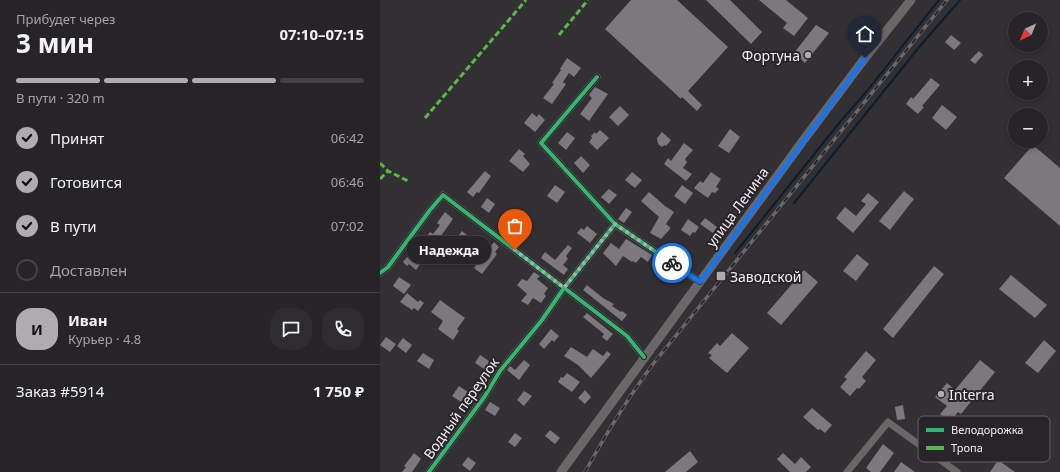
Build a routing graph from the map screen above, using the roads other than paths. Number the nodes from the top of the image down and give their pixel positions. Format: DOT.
graph roads {
  1 [pos="911,0"];
  2 [pos="597,77"];
  3 [pos="615,224"];
  4 [pos="380,273"];
  5 [pos="700,282"];
  6 [pos="564,288"];
  7 [pos="644,357"];
  8 [pos="918,444"];
  9 [pos="943,462"];
  10 [pos="429,472"];
  11 [pos="560,472"];
  12 [pos="847,472"];
  13 [pos="957,472"];
  1 -- 5 [label="main road, улица Ленина"];
  2 -- 3 [label="street"];
  3 -- 5 [label="street"];
  3 -- 6 [label="street, Водный переулок"];
  4 -- 6 [label="street"];
  5 -- 7 [label="main road, улица Ленина"];
  6 -- 7 [label="street"];
  6 -- 10 [label="street, Водный переулок"];
  7 -- 11 [label="main road, улица Ленина"];
  8 -- 12 [label="street"];
  9 -- 13 [label="street"];
}
